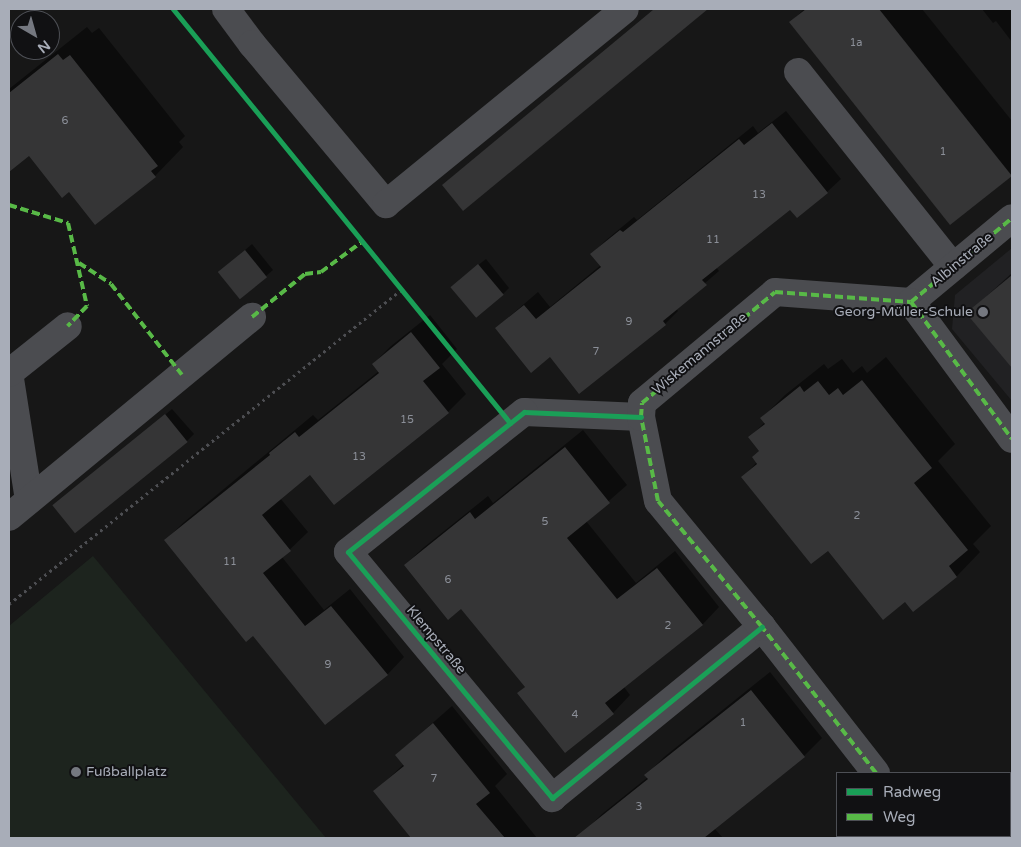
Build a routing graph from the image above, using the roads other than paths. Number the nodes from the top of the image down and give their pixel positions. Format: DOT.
graph roads {
  1 [pos="226,9"];
  2 [pos="625,9"];
  3 [pos="798,72"];
  4 [pos="1012,218"];
  5 [pos="953,267"];
  6 [pos="911,302"];
  7 [pos="252,317"];
  8 [pos="68,326"];
  9 [pos="641,417"];
  10 [pos="1012,439"];
  11 [pos="29,500"];
  12 [pos="9,517"];
  13 [pos="762,627"];
  14 [pos="875,772"];
  1 -- 2 [label="street"];
  3 -- 5 [label="street"];
  4 -- 5 [label="street, Albinstraße"];
  5 -- 6 [label="street, Albinstraße"];
  6 -- 9 [label="street, Wiskemannstraße"];
  6 -- 10 [label="street"];
  7 -- 11 [label="street"];
  8 -- 11 [label="street"];
  9 -- 13 [label="street"];
  9 -- 13 [label="street, Klempstraße"];
  11 -- 12 [label="street"];
  13 -- 14 [label="street"];
}
